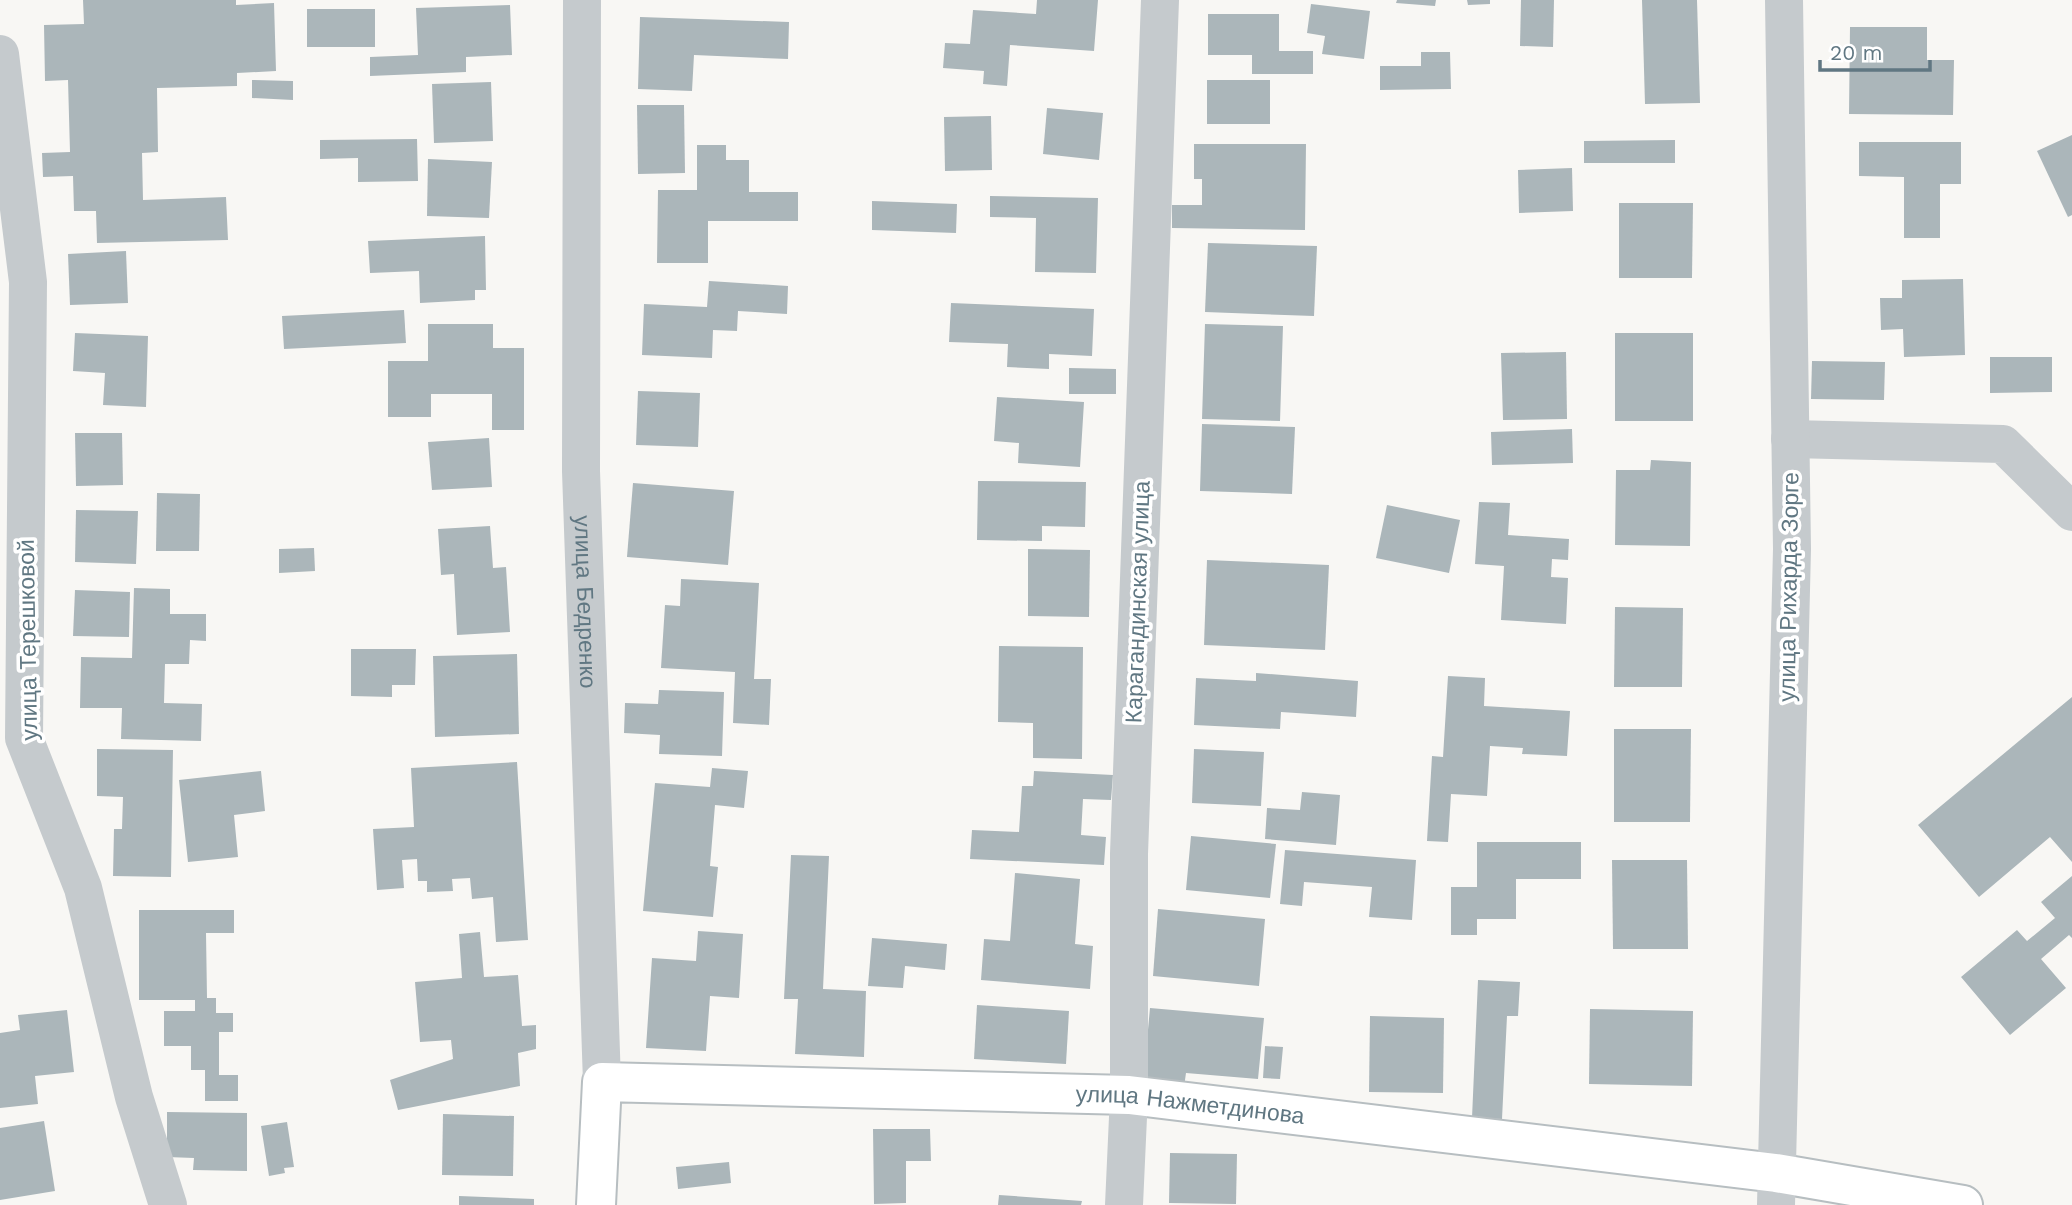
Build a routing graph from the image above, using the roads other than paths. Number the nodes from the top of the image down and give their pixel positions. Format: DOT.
graph roads {
  1 [pos="582,0"];
  2 [pos="1160,0"];
  3 [pos="1784,0"];
  4 [pos="0,54"];
  5 [pos="13,429"];
  6 [pos="1790,439"];
  7 [pos="2072,512"];
  8 [pos="602,1082"];
  9 [pos="1129,1096"];
  10 [pos="1776,1189"];
  11 [pos="168,1205"];
  12 [pos="596,1205"];
  13 [pos="1124,1205"];
  14 [pos="1963,1205"];
  1 -- 8 [label="street, улица Бедренко"];
  2 -- 9 [label="street, Карагандинская улица"];
  3 -- 6 [label="street, улица Рихарда Зорге"];
  4 -- 5 [label="street, улица Терешковой"];
  5 -- 11 [label="street, улица Терешковой"];
  6 -- 7 [label="street"];
  6 -- 10 [label="street, улица Рихарда Зорге"];
  8 -- 9 [label="street, улица Нажметдинова"];
  8 -- 12 [label="street, улица Бедренко"];
  9 -- 10 [label="street, улица Нажметдинова"];
  9 -- 13 [label="street, Карагандинская улица"];
  10 -- 14 [label="street, улица Нажметдинова"];
}
